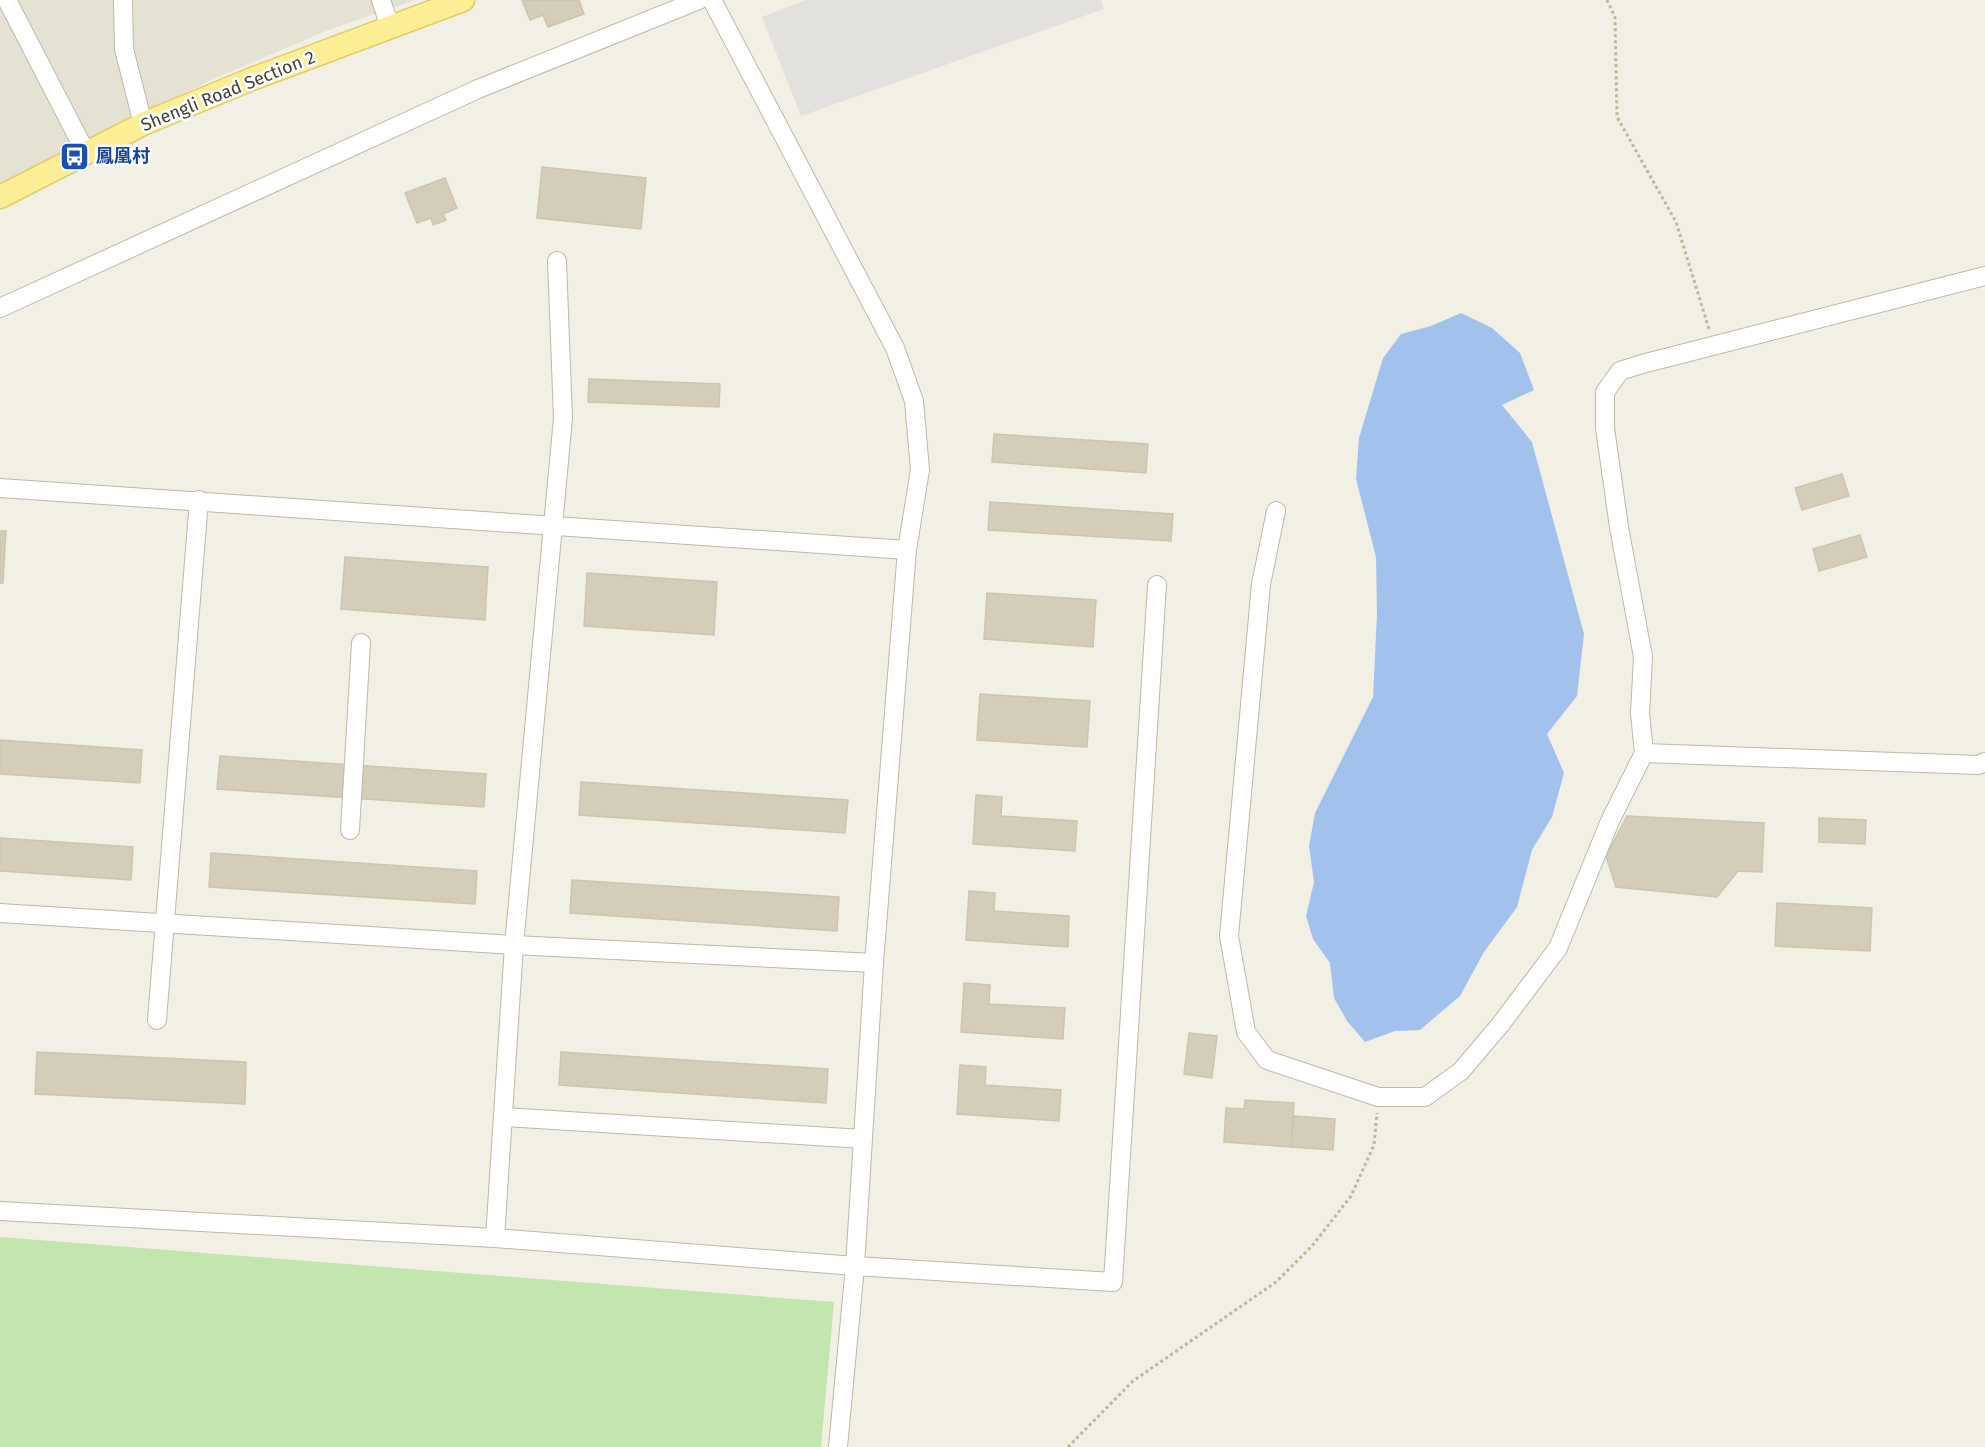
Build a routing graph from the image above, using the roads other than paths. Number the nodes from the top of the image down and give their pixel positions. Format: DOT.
graph roads {
  1 [pos="7,0"];
  2 [pos="123,0"];
  3 [pos="381,0"];
  4 [pos="463,0"];
  5 [pos="699,0"];
  6 [pos="712,0"];
  7 [pos="390,27"];
  8 [pos="143,124"];
  9 [pos="86,153"];
  10 [pos="0,197"];
  11 [pos="557,261"];
  12 [pos="1985,276"];
  13 [pos="0,308"];
  14 [pos="0,488"];
  15 [pos="199,500"];
  16 [pos="1276,511"];
  17 [pos="553,526"];
  18 [pos="907,550"];
  19 [pos="1157,585"];
  20 [pos="361,644"];
  21 [pos="1644,753"];
  22 [pos="1985,762"];
  23 [pos="350,830"];
  24 [pos="0,913"];
  25 [pos="164,922"];
  26 [pos="514,945"];
  27 [pos="874,963"];
  28 [pos="157,1020"];
  29 [pos="503,1117"];
  30 [pos="863,1139"];
  31 [pos="0,1211"];
  32 [pos="495,1238"];
  33 [pos="855,1266"];
  34 [pos="838,1447"];
  1 -- 9 [label="street"];
  2 -- 8 [label="street"];
  3 -- 7 [label="street"];
  4 -- 7 [label="main road, Shengli Road Section 2"];
  5 -- 13 [label="street"];
  6 -- 18 [label="street"];
  7 -- 8 [label="main road, Shengli Road Section 2"];
  8 -- 9 [label="main road, Shengli Road Section 2"];
  9 -- 10 [label="main road, Shengli Road Section 2"];
  11 -- 17 [label="street"];
  12 -- 21 [label="street"];
  14 -- 15 [label="street"];
  15 -- 17 [label="street"];
  15 -- 25 [label="street"];
  16 -- 21 [label="street"];
  17 -- 18 [label="street"];
  17 -- 26 [label="street"];
  18 -- 27 [label="street"];
  19 -- 33 [label="street"];
  20 -- 23 [label="street"];
  21 -- 22 [label="street"];
  24 -- 25 [label="street"];
  25 -- 26 [label="street"];
  25 -- 28 [label="street"];
  26 -- 27 [label="street"];
  26 -- 29 [label="street"];
  27 -- 30 [label="street"];
  29 -- 30 [label="street"];
  29 -- 32 [label="street"];
  30 -- 33 [label="street"];
  31 -- 32 [label="street"];
  32 -- 33 [label="street"];
  33 -- 34 [label="street"];
}
